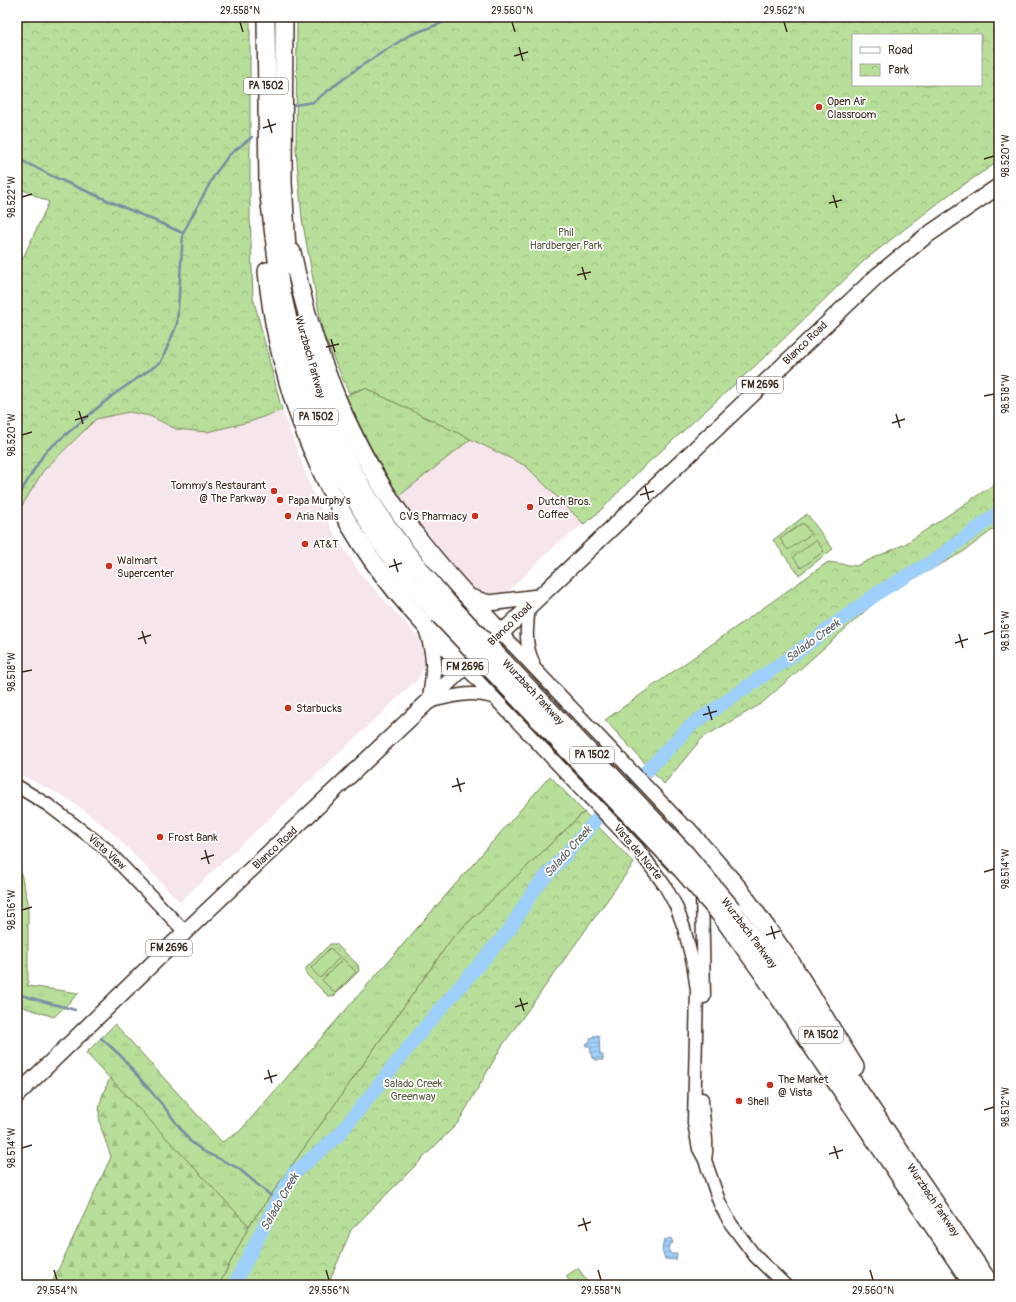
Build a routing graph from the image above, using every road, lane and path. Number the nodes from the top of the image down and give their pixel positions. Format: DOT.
graph roads {
  1 [pos="266,17"];
  2 [pos="284,17"];
  3 [pos="997,187"];
  4 [pos="268,188"];
  5 [pos="284,212"];
  6 [pos="467,596"];
  7 [pos="533,602"];
  8 [pos="444,610"];
  9 [pos="430,631"];
  10 [pos="501,633"];
  11 [pos="465,667"];
  12 [pos="536,668"];
  13 [pos="496,700"];
  14 [pos="430,701"];
  15 [pos="17,786"];
  16 [pos="687,829"];
  17 [pos="725,911"];
  18 [pos="185,932"];
  19 [pos="17,1096"];
  20 [pos="874,1137"];
  21 [pos="705,1160"];
  22 [pos="908,1163"];
  23 [pos="785,1285"];
  24 [pos="963,1285"];
  25 [pos="973,1285"];
  26 [pos="991,1285"];
  1 -- 4 [label="highway, Wurzbach Parkway / PA 1502"];
  2 -- 5 [label="highway, Wurzbach Parkway / PA 1502"];
  3 -- 7 [label="main road, Blanco Road / FM 2696"];
  4 -- 8 [label="highway, Wurzbach Parkway / PA 1502"];
  4 -- 9 [label="highway"];
  5 -- 6 [label="highway"];
  5 -- 8 [label="highway, Wurzbach Parkway / PA 1502"];
  6 -- 7 [label="main road"];
  6 -- 9 [label="highway"];
  6 -- 10 [label="highway"];
  7 -- 10 [label="main road, Blanco Road / FM 2696"];
  7 -- 12 [label="street"];
  8 -- 17 [label="highway, Wurzbach Parkway / PA 1502, bridge"];
  9 -- 11 [label="highway"];
  9 -- 14 [label="main road"];
  10 -- 11 [label="main road, Blanco Road / FM 2696"];
  10 -- 12 [label="street, Wurzbach Parkway"];
  11 -- 13 [label="street, Vista del Norte"];
  11 -- 14 [label="main road, Blanco Road / FM 2696"];
  12 -- 13 [label="street"];
  12 -- 16 [label="street, Wurzbach Parkway"];
  13 -- 14 [label="street"];
  13 -- 21 [label="street, Vista del Norte"];
  14 -- 18 [label="main road, Blanco Road / FM 2696"];
  15 -- 18 [label="street, Vista View"];
  16 -- 21 [label="street, Vista del Norte"];
  16 -- 22 [label="highway"];
  17 -- 20 [label="highway, Wurzbach Parkway / PA 1502"];
  17 -- 22 [label="highway, Wurzbach Parkway / PA 1502"];
  18 -- 19 [label="main road, Blanco Road / FM 2696"];
  20 -- 24 [label="highway"];
  20 -- 25 [label="highway, Wurzbach Parkway / PA 1502"];
  21 -- 23 [label="street, Vista del Norte"];
  22 -- 26 [label="highway, Wurzbach Parkway / PA 1502"];
}
